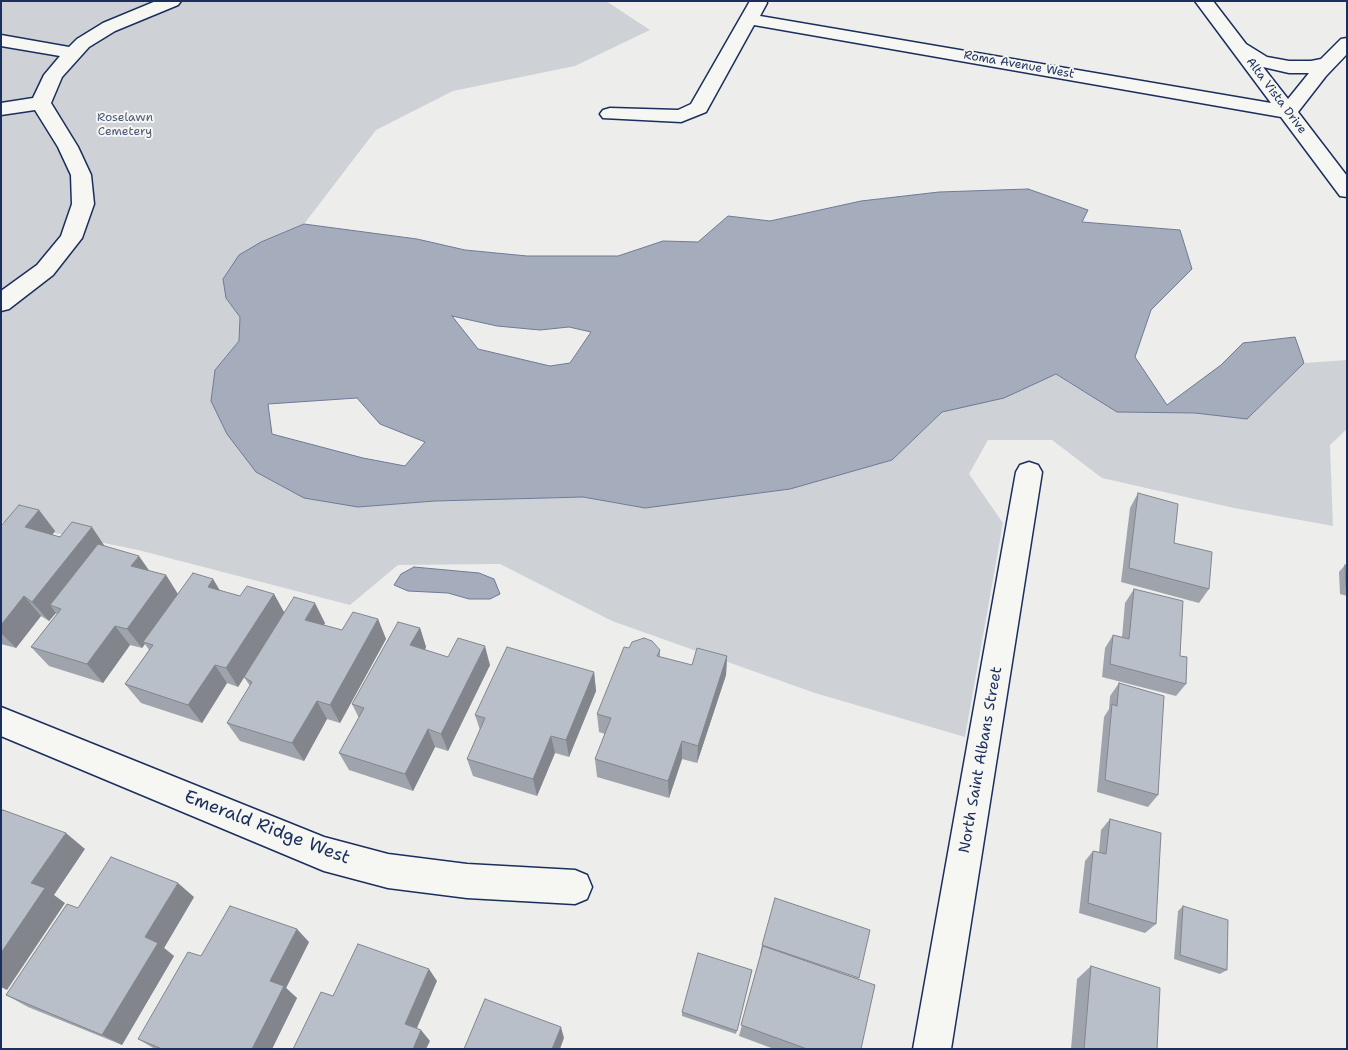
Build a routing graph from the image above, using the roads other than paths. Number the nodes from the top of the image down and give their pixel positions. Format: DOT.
graph roads {
  1 [pos="172,1"];
  2 [pos="758,1"];
  3 [pos="1204,1"];
  4 [pos="144,5"];
  5 [pos="749,19"];
  6 [pos="1,40"];
  7 [pos="1236,43"];
  8 [pos="1347,43"];
  9 [pos="72,53"];
  10 [pos="1328,63"];
  11 [pos="40,103"];
  12 [pos="1,109"];
  13 [pos="1288,112"];
  14 [pos="610,114"];
  15 [pos="1347,191"];
  16 [pos="1,302"];
  17 [pos="1029,472"];
  18 [pos="1,721"];
  19 [pos="575,888"];
  20 [pos="932,1049"];
  1 -- 4 [label="street"];
  2 -- 5 [label="street"];
  3 -- 7 [label="street, Alta Vista Drive"];
  4 -- 9 [label="street"];
  5 -- 13 [label="street, Roma Avenue West"];
  5 -- 14 [label="street"];
  6 -- 9 [label="street"];
  7 -- 10 [label="street"];
  7 -- 13 [label="street, Alta Vista Drive"];
  8 -- 10 [label="street"];
  9 -- 11 [label="street"];
  10 -- 13 [label="street"];
  11 -- 12 [label="street"];
  11 -- 16 [label="street"];
  13 -- 15 [label="street, Alta Vista Drive"];
  17 -- 20 [label="street, North Saint Albans Street"];
  18 -- 19 [label="street, Emerald Ridge West"];
}
